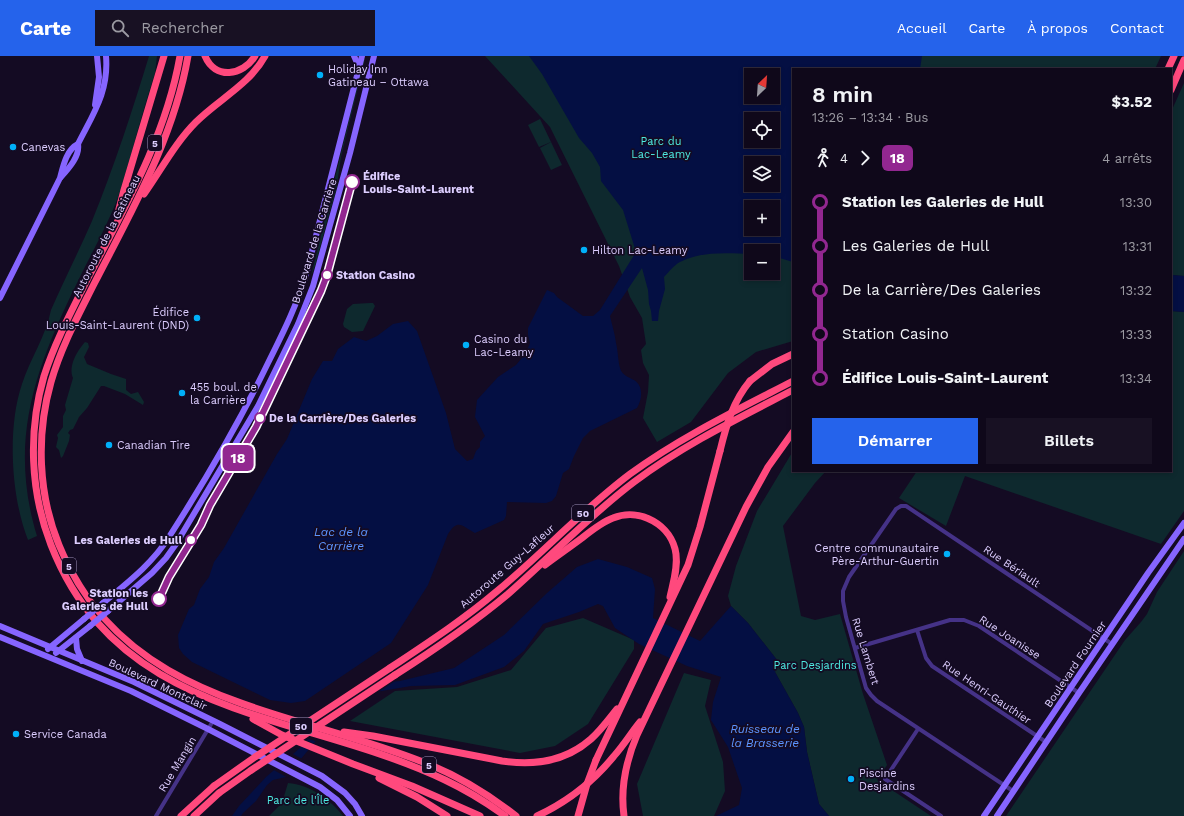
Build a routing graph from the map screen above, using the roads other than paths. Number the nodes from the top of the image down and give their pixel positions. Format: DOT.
graph roads {
  1 [pos="97,56"];
  2 [pos="106,56"];
  3 [pos="180,56"];
  4 [pos="188,56"];
  5 [pos="204,56"];
  6 [pos="255,56"];
  7 [pos="265,56"];
  8 [pos="354,56"];
  9 [pos="362,56"];
  10 [pos="374,56"];
  11 [pos="1174,56"];
  12 [pos="164,57"];
  13 [pos="1184,60"];
  14 [pos="359,67"];
  15 [pos="1168,68"];
  16 [pos="1172,88"];
  17 [pos="91,118"];
  18 [pos="129,216"];
  19 [pos="116,225"];
  20 [pos="0,298"];
  21 [pos="792,354"];
  22 [pos="792,382"];
  23 [pos="792,391"];
  24 [pos="792,433"];
  25 [pos="901,506"];
  26 [pos="1184,523"];
  27 [pos="1184,539"];
  28 [pos="514,588"];
  29 [pos="667,610"];
  30 [pos="0,626"];
  31 [pos="917,630"];
  32 [pos="0,637"];
  33 [pos="76,638"];
  34 [pos="1104,639"];
  35 [pos="1112,644"];
  36 [pos="50,648"];
  37 [pos="855,648"];
  38 [pos="59,651"];
  39 [pos="42,654"];
  40 [pos="50,657"];
  41 [pos="82,661"];
  42 [pos="1071,688"];
  43 [pos="1079,693"];
  44 [pos="624,701"];
  45 [pos="236,710"];
  46 [pos="648,713"];
  47 [pos="213,721"];
  48 [pos="323,729"];
  49 [pos="918,729"];
  50 [pos="208,730"];
  51 [pos="1038,737"];
  52 [pos="1046,742"];
  53 [pos="353,764"];
  54 [pos="1005,786"];
  55 [pos="1013,792"];
  56 [pos="156,816"];
  57 [pos="181,816"];
  58 [pos="194,816"];
  59 [pos="350,816"];
  60 [pos="362,816"];
  61 [pos="447,816"];
  62 [pos="480,816"];
  63 [pos="505,816"];
  64 [pos="516,816"];
  65 [pos="537,816"];
  66 [pos="578,816"];
  67 [pos="624,816"];
  68 [pos="941,816"];
  69 [pos="984,816"];
  70 [pos="997,816"];
  1 -- 17 [label="main road"];
  2 -- 17 [label="main road"];
  3 -- 19 [label="highway, Autoroute de la Gatineau / 5"];
  4 -- 18 [label="highway, Autoroute de la Gatineau / 5"];
  5 -- 6 [label="highway"];
  7 -- 18 [label="highway"];
  8 -- 14 [label="main road"];
  9 -- 14 [label="main road, Boulevard de la Carrière"];
  10 -- 33 [label="main road, Boulevard de la Carrière, bridge"];
  11 -- 15 [label="highway"];
  12 -- 19 [label="highway"];
  13 -- 16 [label="highway"];
  14 -- 36 [label="main road, Boulevard de la Carrière, bridge"];
  17 -- 20 [label="main road"];
  18 -- 48 [label="highway, Autoroute de la Gatineau / 5, bridge"];
  19 -- 45 [label="highway, Autoroute de la Gatineau / 5"];
  21 -- 29 [label="highway, bridge"];
  22 -- 57 [label="highway, Autoroute Guy-Lafleur / 50, bridge"];
  23 -- 28 [label="highway, Autoroute Guy-Lafleur / 50"];
  24 -- 46 [label="highway"];
  25 -- 34 [label="street, Rue Bériault"];
  25 -- 37 [label="street, Rue Lambert"];
  26 -- 34 [label="main road, Boulevard Fournier"];
  27 -- 35 [label="main road, Boulevard Fournier"];
  28 -- 29 [label="highway"];
  28 -- 58 [label="highway, Autoroute Guy-Lafleur / 50, bridge"];
  29 -- 44 [label="highway"];
  30 -- 36 [label="main road, Boulevard Montclair"];
  31 -- 37 [label="street, Rue Joanisse"];
  31 -- 42 [label="street, Rue Joanisse"];
  31 -- 51 [label="street, Rue Henri-Gauthier"];
  32 -- 39 [label="main road, Boulevard Montclair"];
  33 -- 38 [label="main road, Boulevard de la Carrière"];
  33 -- 41 [label="main road"];
  34 -- 35 [label="street, Rue Bériault"];
  34 -- 42 [label="main road, Boulevard Fournier"];
  35 -- 43 [label="main road, Boulevard Fournier"];
  36 -- 38 [label="main road, Boulevard Montclair"];
  36 -- 39 [label="main road, Boulevard de la Carrière"];
  37 -- 49 [label="street, Rue Lambert"];
  38 -- 40 [label="main road, Boulevard de la Carrière"];
  38 -- 41 [label="main road, Boulevard Montclair"];
  39 -- 40 [label="main road, Boulevard Montclair"];
  40 -- 50 [label="main road, Boulevard Montclair"];
  41 -- 47 [label="main road, Boulevard Montclair"];
  42 -- 43 [label="street, Rue Joanisse"];
  42 -- 51 [label="main road, Boulevard Fournier"];
  43 -- 52 [label="main road, Boulevard Fournier"];
  44 -- 48 [label="highway"];
  44 -- 66 [label="highway, bridge"];
  45 -- 53 [label="highway"];
  45 -- 63 [label="highway, Autoroute de la Gatineau / 5"];
  46 -- 65 [label="highway"];
  46 -- 67 [label="highway"];
  47 -- 50 [label="street, Rue Mangin"];
  47 -- 60 [label="main road, Boulevard Montclair"];
  48 -- 64 [label="highway, Autoroute de la Gatineau / 5"];
  49 -- 54 [label="street, Rue Lambert"];
  49 -- 68 [label="street"];
  50 -- 56 [label="street, Rue Mangin"];
  50 -- 59 [label="main road, Boulevard Montclair"];
  51 -- 52 [label="street, Rue Henri-Gauthier"];
  51 -- 54 [label="main road, Boulevard Fournier"];
  52 -- 55 [label="main road, Boulevard Fournier"];
  53 -- 61 [label="highway"];
  53 -- 62 [label="highway"];
  54 -- 55 [label="street, Rue Lambert"];
  54 -- 69 [label="main road, Boulevard Fournier"];
  55 -- 70 [label="main road, Boulevard Fournier"];
}
